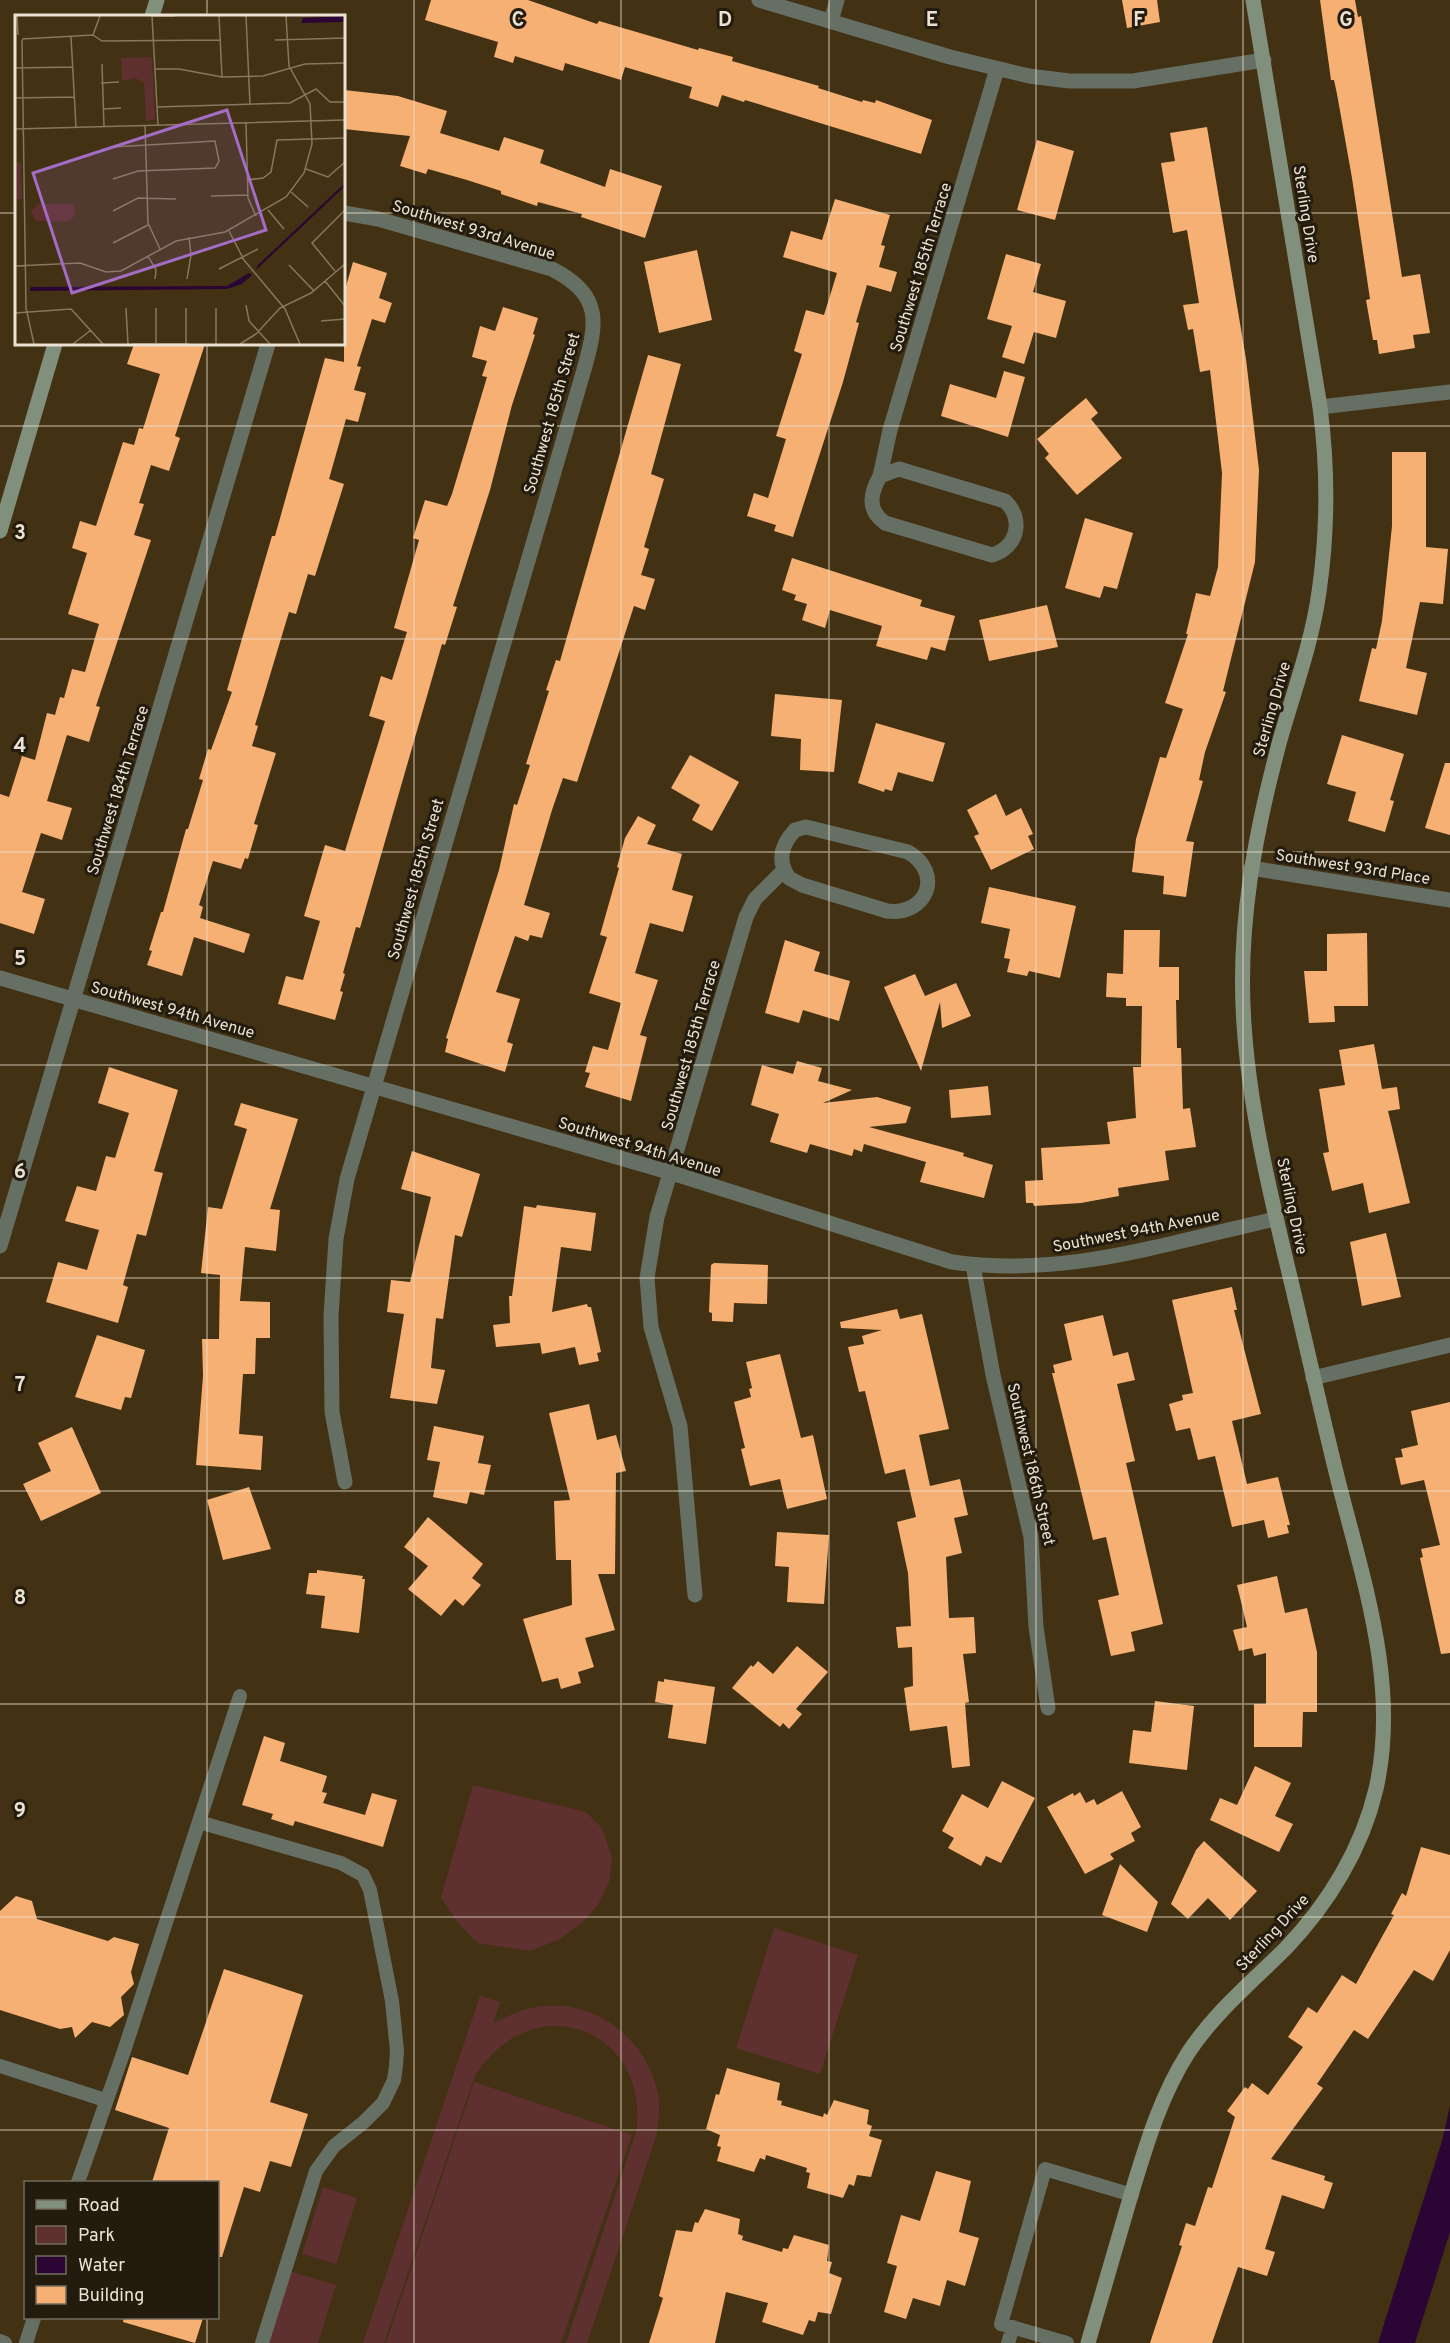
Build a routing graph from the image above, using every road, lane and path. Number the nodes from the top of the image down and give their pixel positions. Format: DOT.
graph roads {
  1 [pos="157,0"];
  2 [pos="759,0"];
  3 [pos="837,0"];
  4 [pos="1253,0"];
  5 [pos="152,15"];
  6 [pos="831,21"];
  7 [pos="1264,60"];
  8 [pos="997,69"];
  9 [pos="345,213"];
  10 [pos="587,296"];
  11 [pos="55,345"];
  12 [pos="268,345"];
  13 [pos="1450,392"];
  14 [pos="1320,407"];
  15 [pos="880,476"];
  16 [pos="0,531"];
  17 [pos="1251,868"];
  18 [pos="784,870"];
  19 [pos="1450,900"];
  20 [pos="0,978"];
  21 [pos="74,998"];
  22 [pos="373,1087"];
  23 [pos="672,1173"];
  24 [pos="1276,1220"];
  25 [pos="0,1246"];
  26 [pos="973,1265"];
  27 [pos="1450,1345"];
  28 [pos="1313,1378"];
  29 [pos="345,1482"];
  30 [pos="695,1595"];
  31 [pos="240,1696"];
  32 [pos="1048,1708"];
  33 [pos="199,1822"];
  34 [pos="0,2066"];
  35 [pos="105,2100"];
  36 [pos="78,2181"];
  37 [pos="1132,2194"];
  38 [pos="34,2319"];
  39 [pos="1013,2327"];
  40 [pos="0,2342"];
  41 [pos="5,2343"];
  42 [pos="26,2343"];
  43 [pos="262,2343"];
  44 [pos="1008,2343"];
  45 [pos="1067,2343"];
  46 [pos="1088,2343"];
  1 -- 5 [label="street"];
  2 -- 6 [label="street"];
  3 -- 6 [label="street"];
  4 -- 7 [label="street, Sterling Drive"];
  6 -- 8 [label="street"];
  7 -- 8 [label="street"];
  7 -- 14 [label="street, Sterling Drive"];
  8 -- 15 [label="street, Southwest 185th Terrace"];
  9 -- 10 [label="street, Southwest 93rd Avenue"];
  10 -- 22 [label="street, Southwest 185th Street"];
  11 -- 16 [label="street"];
  12 -- 21 [label="street, Southwest 184th Terrace"];
  13 -- 14 [label="street"];
  14 -- 17 [label="street, Sterling Drive"];
  15 -- 15 [label="street"];
  17 -- 19 [label="street, Southwest 93rd Place"];
  17 -- 24 [label="street, Sterling Drive"];
  18 -- 18 [label="street"];
  18 -- 23 [label="street, Southwest 185th Terrace"];
  20 -- 21 [label="street, Southwest 94th Avenue"];
  21 -- 22 [label="street, Southwest 94th Avenue"];
  21 -- 25 [label="street, Southwest 184th Terrace"];
  22 -- 23 [label="street, Southwest 94th Avenue"];
  22 -- 29 [label="street, Southwest 185th Street"];
  23 -- 26 [label="street, Southwest 94th Avenue"];
  23 -- 30 [label="street, Southwest 185th Terrace"];
  24 -- 26 [label="street, Southwest 94th Avenue"];
  24 -- 28 [label="street, Sterling Drive"];
  26 -- 32 [label="street, Southwest 186th Street"];
  27 -- 28 [label="street"];
  28 -- 37 [label="street, Sterling Drive"];
  31 -- 33 [label="lane"];
  33 -- 35 [label="lane"];
  33 -- 43 [label="lane"];
  34 -- 35 [label="lane"];
  35 -- 36 [label="lane"];
  37 -- 39 [label="lane"];
  37 -- 46 [label="street, Sterling Drive"];
  38 -- 42 [label="lane"];
  39 -- 44 [label="lane"];
  39 -- 45 [label="lane"];
  40 -- 41 [label="lane"];
}
